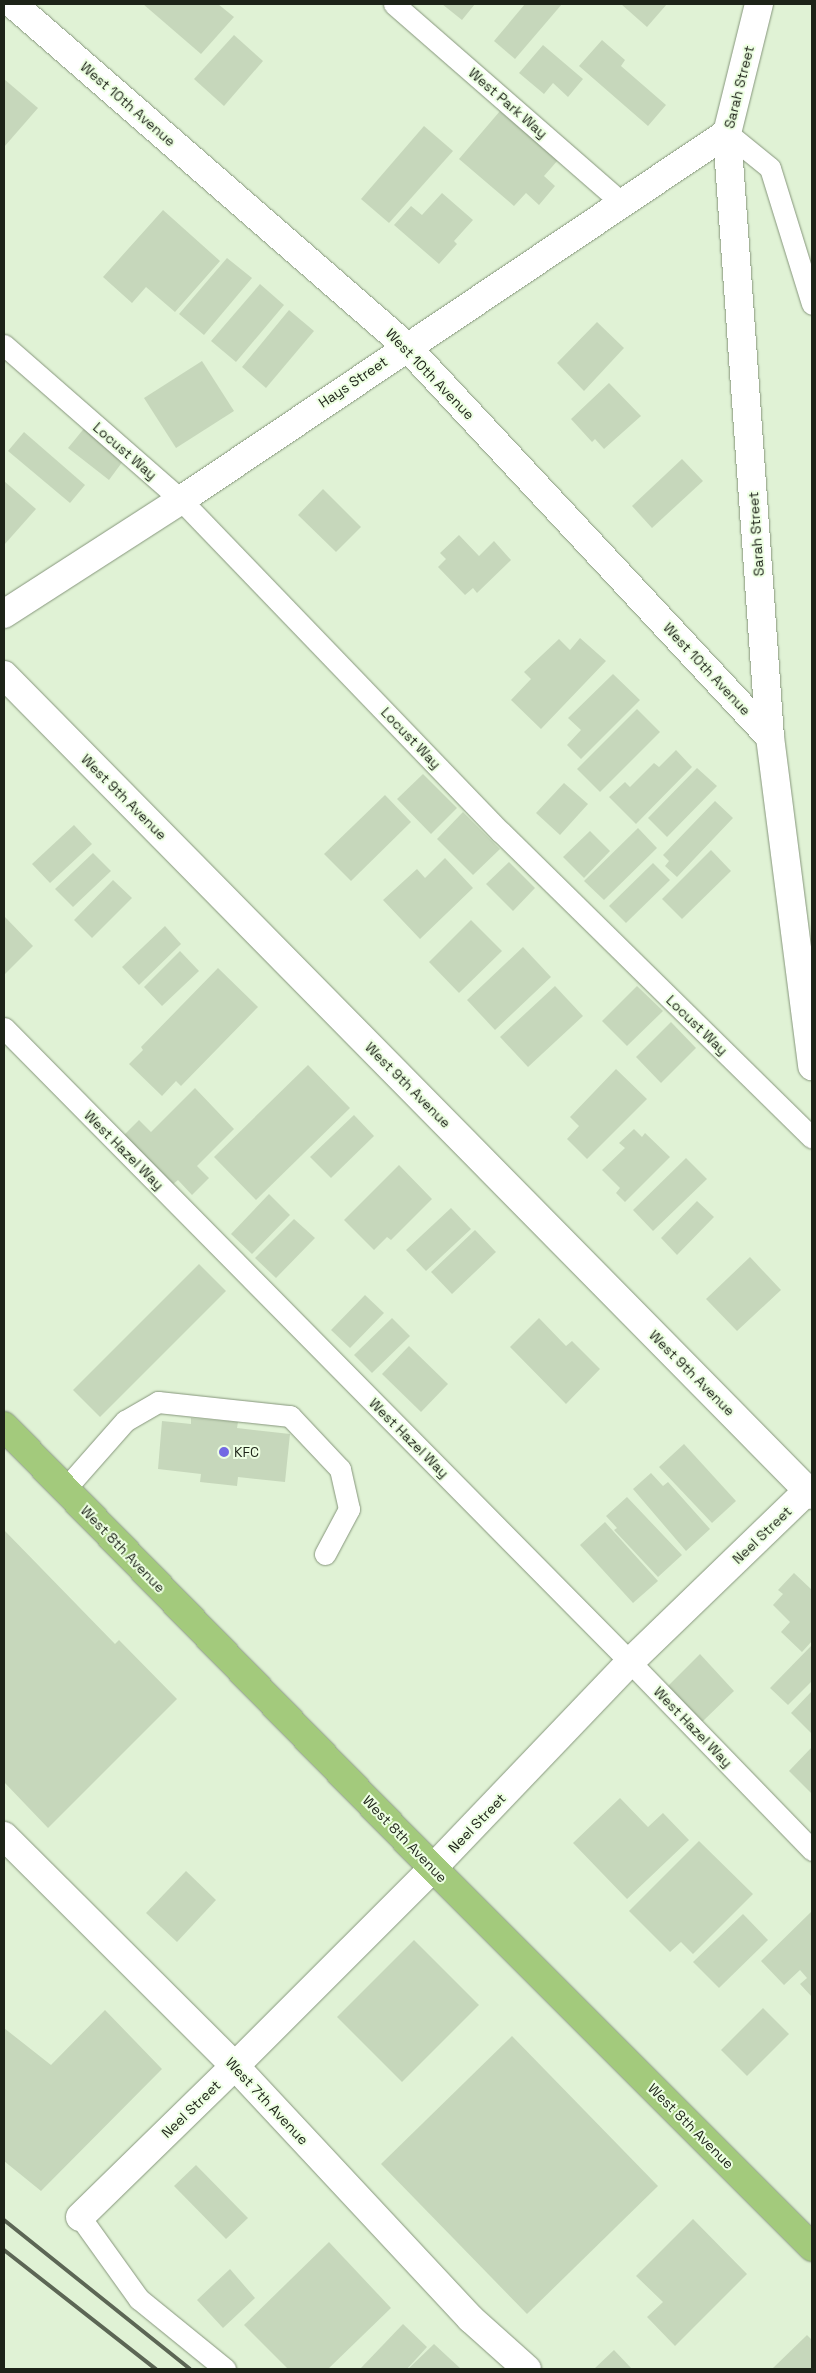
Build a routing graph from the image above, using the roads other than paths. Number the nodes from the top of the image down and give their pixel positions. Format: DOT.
graph roads {
  1 [pos="12,4"];
  2 [pos="394,4"];
  3 [pos="759,4"];
  4 [pos="727,132"];
  5 [pos="622,203"];
  6 [pos="812,304"];
  7 [pos="4,345"];
  8 [pos="406,346"];
  9 [pos="180,500"];
  10 [pos="4,614"];
  11 [pos="4,675"];
  12 [pos="770,737"];
  13 [pos="4,1028"];
  14 [pos="812,1066"];
  15 [pos="812,1138"];
  16 [pos="4,1426"];
  17 [pos="65,1490"];
  18 [pos="810,1493"];
  19 [pos="324,1554"];
  20 [pos="630,1662"];
  21 [pos="4,1836"];
  22 [pos="812,1850"];
  23 [pos="433,1868"];
  24 [pos="235,2066"];
  25 [pos="80,2217"];
  26 [pos="812,2247"];
  27 [pos="224,2369"];
  28 [pos="527,2369"];
  1 -- 8 [label="street, West 10th Avenue"];
  2 -- 5 [label="lane, West Park Way"];
  3 -- 4 [label="street, Sarah Street"];
  4 -- 5 [label="street, Hays Street"];
  4 -- 6 [label="lane"];
  4 -- 12 [label="street, Sarah Street"];
  5 -- 8 [label="street, Hays Street"];
  7 -- 9 [label="lane, Locust Way"];
  8 -- 9 [label="street, Hays Street"];
  8 -- 12 [label="street, West 10th Avenue"];
  9 -- 10 [label="street, Hays Street"];
  9 -- 15 [label="lane, Locust Way"];
  11 -- 18 [label="street, West 9th Avenue"];
  12 -- 14 [label="street, Sarah Street"];
  13 -- 20 [label="lane, West Hazel Way"];
  16 -- 17 [label="main road, West 8th Avenue"];
  17 -- 19 [label="lane"];
  17 -- 23 [label="main road, West 8th Avenue"];
  18 -- 20 [label="street, Neel Street"];
  20 -- 22 [label="lane, West Hazel Way"];
  20 -- 23 [label="street, Neel Street"];
  21 -- 24 [label="street, West 7th Avenue"];
  23 -- 24 [label="street, Neel Street"];
  23 -- 26 [label="main road, West 8th Avenue"];
  24 -- 25 [label="street, Neel Street"];
  24 -- 28 [label="street, West 7th Avenue"];
  25 -- 27 [label="lane"];
}
